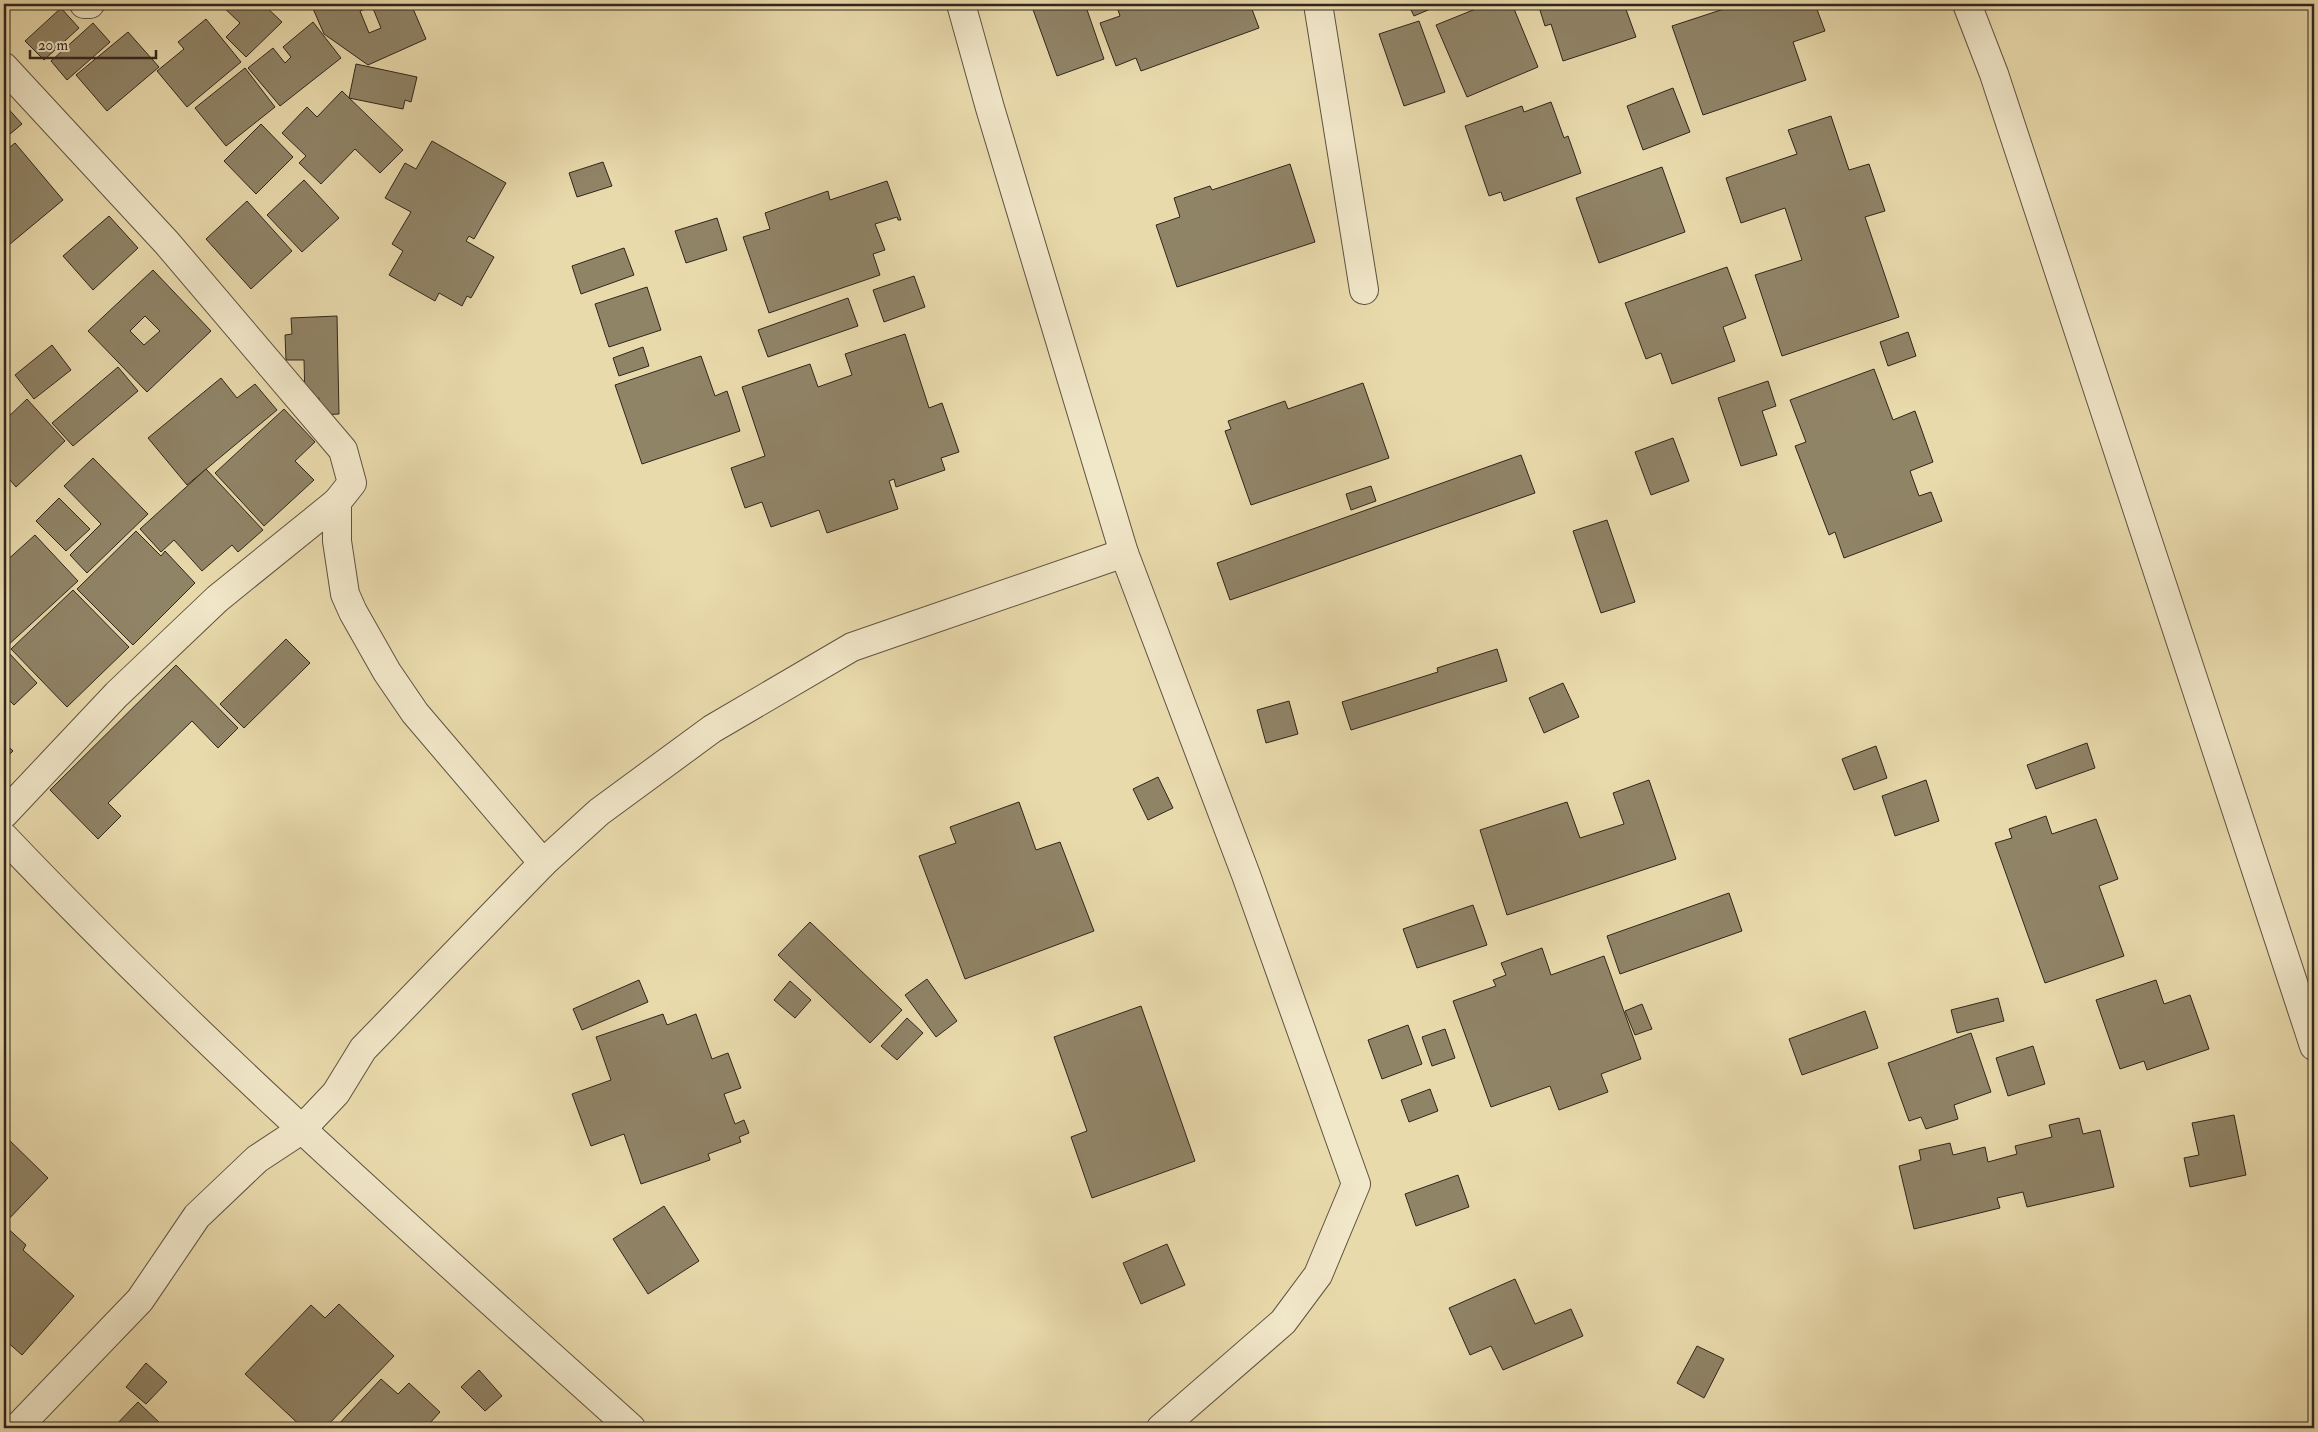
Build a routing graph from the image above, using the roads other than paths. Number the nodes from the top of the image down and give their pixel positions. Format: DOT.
graph roads {
  1 [pos="84,4"];
  2 [pos="90,4"];
  3 [pos="961,4"];
  4 [pos="1318,4"];
  5 [pos="1967,4"];
  6 [pos="4,67"];
  7 [pos="1364,290"];
  8 [pos="338,502"];
  9 [pos="1124,554"];
  10 [pos="4,814"];
  11 [pos="4,837"];
  12 [pos="543,863"];
  13 [pos="2314,1046"];
  14 [pos="301,1130"];
  15 [pos="17,1428"];
  16 [pos="631,1428"];
  17 [pos="1162,1428"];
  1 -- 2 [label="street"];
  3 -- 9 [label="street"];
  4 -- 7 [label="street"];
  5 -- 13 [label="street"];
  6 -- 8 [label="street"];
  8 -- 10 [label="street"];
  8 -- 12 [label="street"];
  9 -- 12 [label="street"];
  9 -- 17 [label="street"];
  11 -- 14 [label="street"];
  12 -- 14 [label="street"];
  14 -- 15 [label="street"];
  14 -- 16 [label="street"];
}
